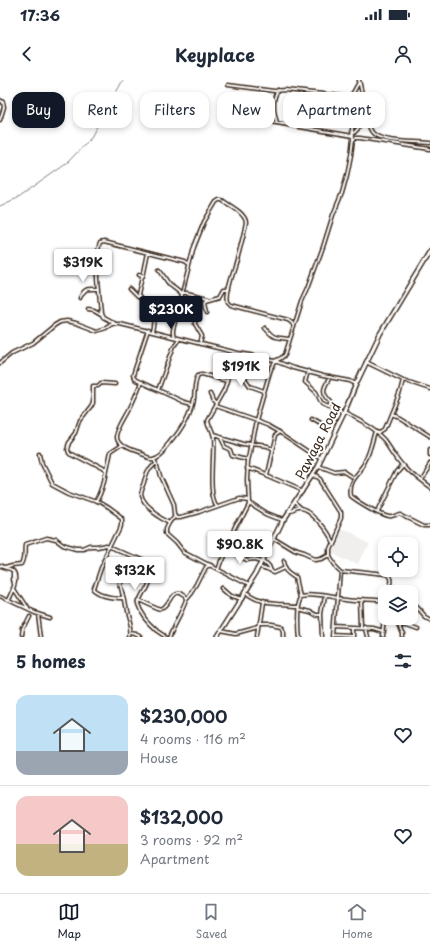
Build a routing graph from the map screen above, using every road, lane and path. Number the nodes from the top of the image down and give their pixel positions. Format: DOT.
graph roads {
  1 [pos="359,80"];
  2 [pos="228,85"];
  3 [pos="278,90"];
  4 [pos="304,92"];
  5 [pos="353,92"];
  6 [pos="362,92"];
  7 [pos="0,100"];
  8 [pos="0,120"];
  9 [pos="276,123"];
  10 [pos="353,128"];
  11 [pos="359,128"];
  12 [pos="370,128"];
  13 [pos="352,135"];
  14 [pos="352,140"];
  15 [pos="430,143"];
  16 [pos="430,149"];
  17 [pos="430,250"];
  18 [pos="148,253"];
  19 [pos="189,266"];
  20 [pos="160,270"];
  21 [pos="139,275"];
  22 [pos="142,278"];
  23 [pos="99,289"];
  24 [pos="129,289"];
  25 [pos="228,289"];
  26 [pos="182,294"];
  27 [pos="138,297"];
  28 [pos="80,298"];
  29 [pos="209,299"];
  30 [pos="88,309"];
  31 [pos="207,312"];
  32 [pos="195,313"];
  33 [pos="101,314"];
  34 [pos="115,324"];
  35 [pos="294,327"];
  36 [pos="265,328"];
  37 [pos="148,330"];
  38 [pos="152,332"];
  39 [pos="174,338"];
  40 [pos="179,339"];
  41 [pos="290,339"];
  42 [pos="200,344"];
  43 [pos="234,352"];
  44 [pos="284,356"];
  45 [pos="276,361"];
  46 [pos="231,362"];
  47 [pos="366,362"];
  48 [pos="0,363"];
  49 [pos="286,365"];
  50 [pos="308,371"];
  51 [pos="330,377"];
  52 [pos="403,380"];
  53 [pos="227,381"];
  54 [pos="141,382"];
  55 [pos="114,384"];
  56 [pos="356,384"];
  57 [pos="430,388"];
  58 [pos="158,390"];
  59 [pos="264,391"];
  60 [pos="210,394"];
  61 [pos="192,404"];
  62 [pos="215,405"];
  63 [pos="330,408"];
  64 [pos="391,414"];
  65 [pos="344,415"];
  66 [pos="256,420"];
  67 [pos="311,420"];
  68 [pos="334,425"];
  69 [pos="336,429"];
  70 [pos="280,431"];
  71 [pos="378,432"];
  72 [pos="212,435"];
  73 [pos="220,437"];
  74 [pos="430,437"];
  75 [pos="251,445"];
  76 [pos="122,446"];
  77 [pos="430,450"];
  78 [pos="271,451"];
  79 [pos="40,453"];
  80 [pos="430,455"];
  81 [pos="154,457"];
  82 [pos="248,459"];
  83 [pos="322,459"];
  84 [pos="156,461"];
  85 [pos="430,463"];
  86 [pos="403,464"];
  87 [pos="318,467"];
  88 [pos="247,468"];
  89 [pos="106,473"];
  90 [pos="266,475"];
  91 [pos="313,475"];
  92 [pos="354,478"];
  93 [pos="420,480"];
  94 [pos="430,487"];
  95 [pos="302,491"];
  96 [pos="248,500"];
  97 [pos="96,502"];
  98 [pos="294,504"];
  99 [pos="218,505"];
  100 [pos="302,511"];
  101 [pos="377,511"];
  102 [pos="288,514"];
  103 [pos="176,515"];
  104 [pos="283,520"];
  105 [pos="170,523"];
  106 [pos="430,525"];
  107 [pos="274,539"];
  108 [pos="330,541"];
  109 [pos="112,546"];
  110 [pos="224,549"];
  111 [pos="328,554"];
  112 [pos="263,560"];
  113 [pos="284,561"];
  114 [pos="210,565"];
  115 [pos="0,566"];
  116 [pos="261,566"];
  117 [pos="138,567"];
  118 [pos="286,567"];
  119 [pos="6,568"];
  120 [pos="216,569"];
  121 [pos="340,570"];
  122 [pos="272,571"];
  123 [pos="391,585"];
  124 [pos="14,586"];
  125 [pos="249,586"];
  126 [pos="224,589"];
  127 [pos="245,593"];
  128 [pos="301,595"];
  129 [pos="0,596"];
  130 [pos="325,596"];
  131 [pos="124,598"];
  132 [pos="338,598"];
  133 [pos="242,599"];
  134 [pos="9,600"];
  135 [pos="138,600"];
  136 [pos="186,600"];
  137 [pos="362,600"];
  138 [pos="378,601"];
  139 [pos="262,603"];
  140 [pos="297,606"];
  141 [pos="27,608"];
  142 [pos="418,609"];
  143 [pos="38,613"];
  144 [pos="322,614"];
  145 [pos="29,616"];
  146 [pos="50,617"];
  147 [pos="430,619"];
  148 [pos="384,625"];
  149 [pos="399,625"];
  150 [pos="410,625"];
  151 [pos="258,627"];
  152 [pos="336,627"];
  153 [pos="416,627"];
  154 [pos="354,628"];
  155 [pos="364,628"];
  156 [pos="221,631"];
  157 [pos="384,632"];
  158 [pos="130,636"];
  159 [pos="402,636"];
  160 [pos="21,637"];
  161 [pos="41,637"];
  162 [pos="140,637"];
  163 [pos="166,637"];
  164 [pos="169,637"];
  165 [pos="217,637"];
  166 [pos="257,637"];
  167 [pos="283,637"];
  168 [pos="298,637"];
  169 [pos="323,637"];
  170 [pos="335,637"];
  171 [pos="354,637"];
  172 [pos="368,637"];
  173 [pos="383,637"];
  1 -- 5 [label="street"];
  1 -- 6 [label="street"];
  2 -- 3 [label="street"];
  3 -- 4 [label="street"];
  3 -- 9 [label="street"];
  7 -- 8 [label="street"];
  9 -- 13 [label="street"];
  10 -- 13 [label="street"];
  11 -- 13 [label="street"];
  12 -- 15 [label="street"];
  13 -- 14 [label="street"];
  14 -- 16 [label="street"];
  14 -- 35 [label="street"];
  17 -- 47 [label="main road, Pawaga Road"];
  18 -- 19 [label="street"];
  18 -- 22 [label="street"];
  18 -- 23 [label="street"];
  19 -- 25 [label="street"];
  19 -- 26 [label="street"];
  20 -- 26 [label="street"];
  21 -- 22 [label="street"];
  22 -- 27 [label="street"];
  23 -- 28 [label="street"];
  23 -- 33 [label="street"];
  24 -- 27 [label="street"];
  25 -- 29 [label="street"];
  25 -- 35 [label="street"];
  26 -- 29 [label="street"];
  26 -- 39 [label="street"];
  27 -- 38 [label="street"];
  29 -- 31 [label="street"];
  30 -- 33 [label="street"];
  32 -- 42 [label="street"];
  33 -- 34 [label="street"];
  34 -- 37 [label="street"];
  34 -- 48 [label="street"];
  35 -- 41 [label="street"];
  36 -- 41 [label="street"];
  37 -- 38 [label="street"];
  37 -- 54 [label="street"];
  38 -- 39 [label="street"];
  39 -- 40 [label="street"];
  40 -- 42 [label="street"];
  40 -- 58 [label="street"];
  41 -- 44 [label="street"];
  42 -- 43 [label="street"];
  43 -- 45 [label="street"];
  43 -- 46 [label="street"];
  44 -- 45 [label="street"];
  44 -- 49 [label="street"];
  45 -- 49 [label="street"];
  45 -- 59 [label="street"];
  46 -- 53 [label="street"];
  46 -- 59 [label="street"];
  47 -- 52 [label="street"];
  47 -- 56 [label="main road, Pawaga Road"];
  49 -- 50 [label="street"];
  50 -- 51 [label="street"];
  50 -- 63 [label="street"];
  51 -- 56 [label="street"];
  51 -- 63 [label="street"];
  52 -- 57 [label="street"];
  52 -- 64 [label="street"];
  53 -- 61 [label="street"];
  53 -- 62 [label="street"];
  54 -- 58 [label="street"];
  54 -- 76 [label="street"];
  55 -- 89 [label="street"];
  56 -- 65 [label="main road, Pawaga Road"];
  58 -- 61 [label="street"];
  59 -- 66 [label="street"];
  60 -- 62 [label="street"];
  61 -- 81 [label="street"];
  62 -- 66 [label="street"];
  62 -- 72 [label="street"];
  63 -- 65 [label="street"];
  63 -- 68 [label="street"];
  64 -- 71 [label="street"];
  64 -- 74 [label="street"];
  65 -- 69 [label="main road, Pawaga Road"];
  65 -- 71 [label="street"];
  66 -- 70 [label="street"];
  66 -- 75 [label="street"];
  67 -- 68 [label="street"];
  68 -- 69 [label="street"];
  69 -- 83 [label="main road, Pawaga Road"];
  70 -- 78 [label="street"];
  70 -- 83 [label="street"];
  71 -- 86 [label="street"];
  71 -- 92 [label="street"];
  72 -- 73 [label="street"];
  72 -- 99 [label="street"];
  73 -- 75 [label="street"];
  73 -- 82 [label="street"];
  75 -- 78 [label="street"];
  75 -- 82 [label="street"];
  76 -- 81 [label="street"];
  76 -- 89 [label="street"];
  77 -- 80 [label="street"];
  78 -- 90 [label="street"];
  79 -- 97 [label="street"];
  81 -- 84 [label="street"];
  82 -- 88 [label="street"];
  83 -- 87 [label="main road, Pawaga Road"];
  84 -- 103 [label="street"];
  84 -- 105 [label="street"];
  85 -- 93 [label="street"];
  86 -- 93 [label="street"];
  86 -- 101 [label="street"];
  87 -- 91 [label="main road, Pawaga Road"];
  87 -- 92 [label="street"];
  88 -- 90 [label="street"];
  88 -- 96 [label="street"];
  89 -- 97 [label="street"];
  90 -- 95 [label="street"];
  91 -- 95 [label="main road, Pawaga Road"];
  91 -- 108 [label="street"];
  92 -- 101 [label="street"];
  93 -- 94 [label="street"];
  95 -- 98 [label="main road, Pawaga Road"];
  96 -- 99 [label="street"];
  96 -- 104 [label="street"];
  96 -- 110 [label="street"];
  97 -- 109 [label="street"];
  98 -- 100 [label="street"];
  98 -- 102 [label="main road, Pawaga Road"];
  99 -- 103 [label="street"];
  100 -- 102 [label="street"];
  100 -- 108 [label="street"];
  101 -- 106 [label="street"];
  102 -- 104 [label="main road, Pawaga Road"];
  103 -- 105 [label="street"];
  104 -- 107 [label="main road, Pawaga Road"];
  105 -- 114 [label="street"];
  107 -- 111 [label="street"];
  107 -- 112 [label="main road, Pawaga Road"];
  108 -- 111 [label="street"];
  109 -- 119 [label="street"];
  109 -- 131 [label="street"];
  109 -- 135 [label="street"];
  110 -- 112 [label="street"];
  110 -- 120 [label="street"];
  111 -- 121 [label="street"];
  112 -- 116 [label="main road, Pawaga Road"];
  112 -- 122 [label="street"];
  113 -- 118 [label="street"];
  114 -- 120 [label="street"];
  114 -- 136 [label="street"];
  115 -- 119 [label="street"];
  116 -- 122 [label="street"];
  116 -- 125 [label="main road, Pawaga Road"];
  117 -- 131 [label="street"];
  118 -- 122 [label="street"];
  118 -- 128 [label="street"];
  119 -- 124 [label="street"];
  120 -- 125 [label="street"];
  121 -- 123 [label="street"];
  121 -- 132 [label="street"];
  124 -- 134 [label="street"];
  124 -- 141 [label="street"];
  125 -- 127 [label="main road, Pawaga Road"];
  126 -- 133 [label="street"];
  127 -- 133 [label="main road, Pawaga Road"];
  127 -- 139 [label="street"];
  128 -- 130 [label="street"];
  128 -- 140 [label="street"];
  129 -- 134 [label="street"];
  130 -- 132 [label="street"];
  130 -- 144 [label="street"];
  131 -- 158 [label="street"];
  132 -- 137 [label="street"];
  132 -- 152 [label="street"];
  133 -- 156 [label="main road, Pawaga Road"];
  134 -- 141 [label="street"];
  135 -- 136 [label="street"];
  135 -- 163 [label="street"];
  136 -- 164 [label="street"];
  137 -- 138 [label="street"];
  137 -- 155 [label="street"];
  139 -- 140 [label="street"];
  139 -- 151 [label="street"];
  140 -- 144 [label="street"];
  140 -- 168 [label="street"];
  141 -- 143 [label="street"];
  142 -- 147 [label="street"];
  143 -- 146 [label="street"];
  143 -- 161 [label="street"];
  144 -- 169 [label="street"];
  145 -- 160 [label="street"];
  148 -- 157 [label="street"];
  149 -- 159 [label="street"];
  150 -- 153 [label="street"];
  151 -- 156 [label="street"];
  151 -- 166 [label="street"];
  151 -- 167 [label="street"];
  152 -- 154 [label="street"];
  152 -- 170 [label="street"];
  154 -- 155 [label="street"];
  154 -- 171 [label="street"];
  155 -- 157 [label="street"];
  155 -- 172 [label="street"];
  156 -- 165 [label="main road, Pawaga Road"];
  157 -- 173 [label="street"];
  158 -- 162 [label="street"];
  170 -- 171 [label="street"];
}
